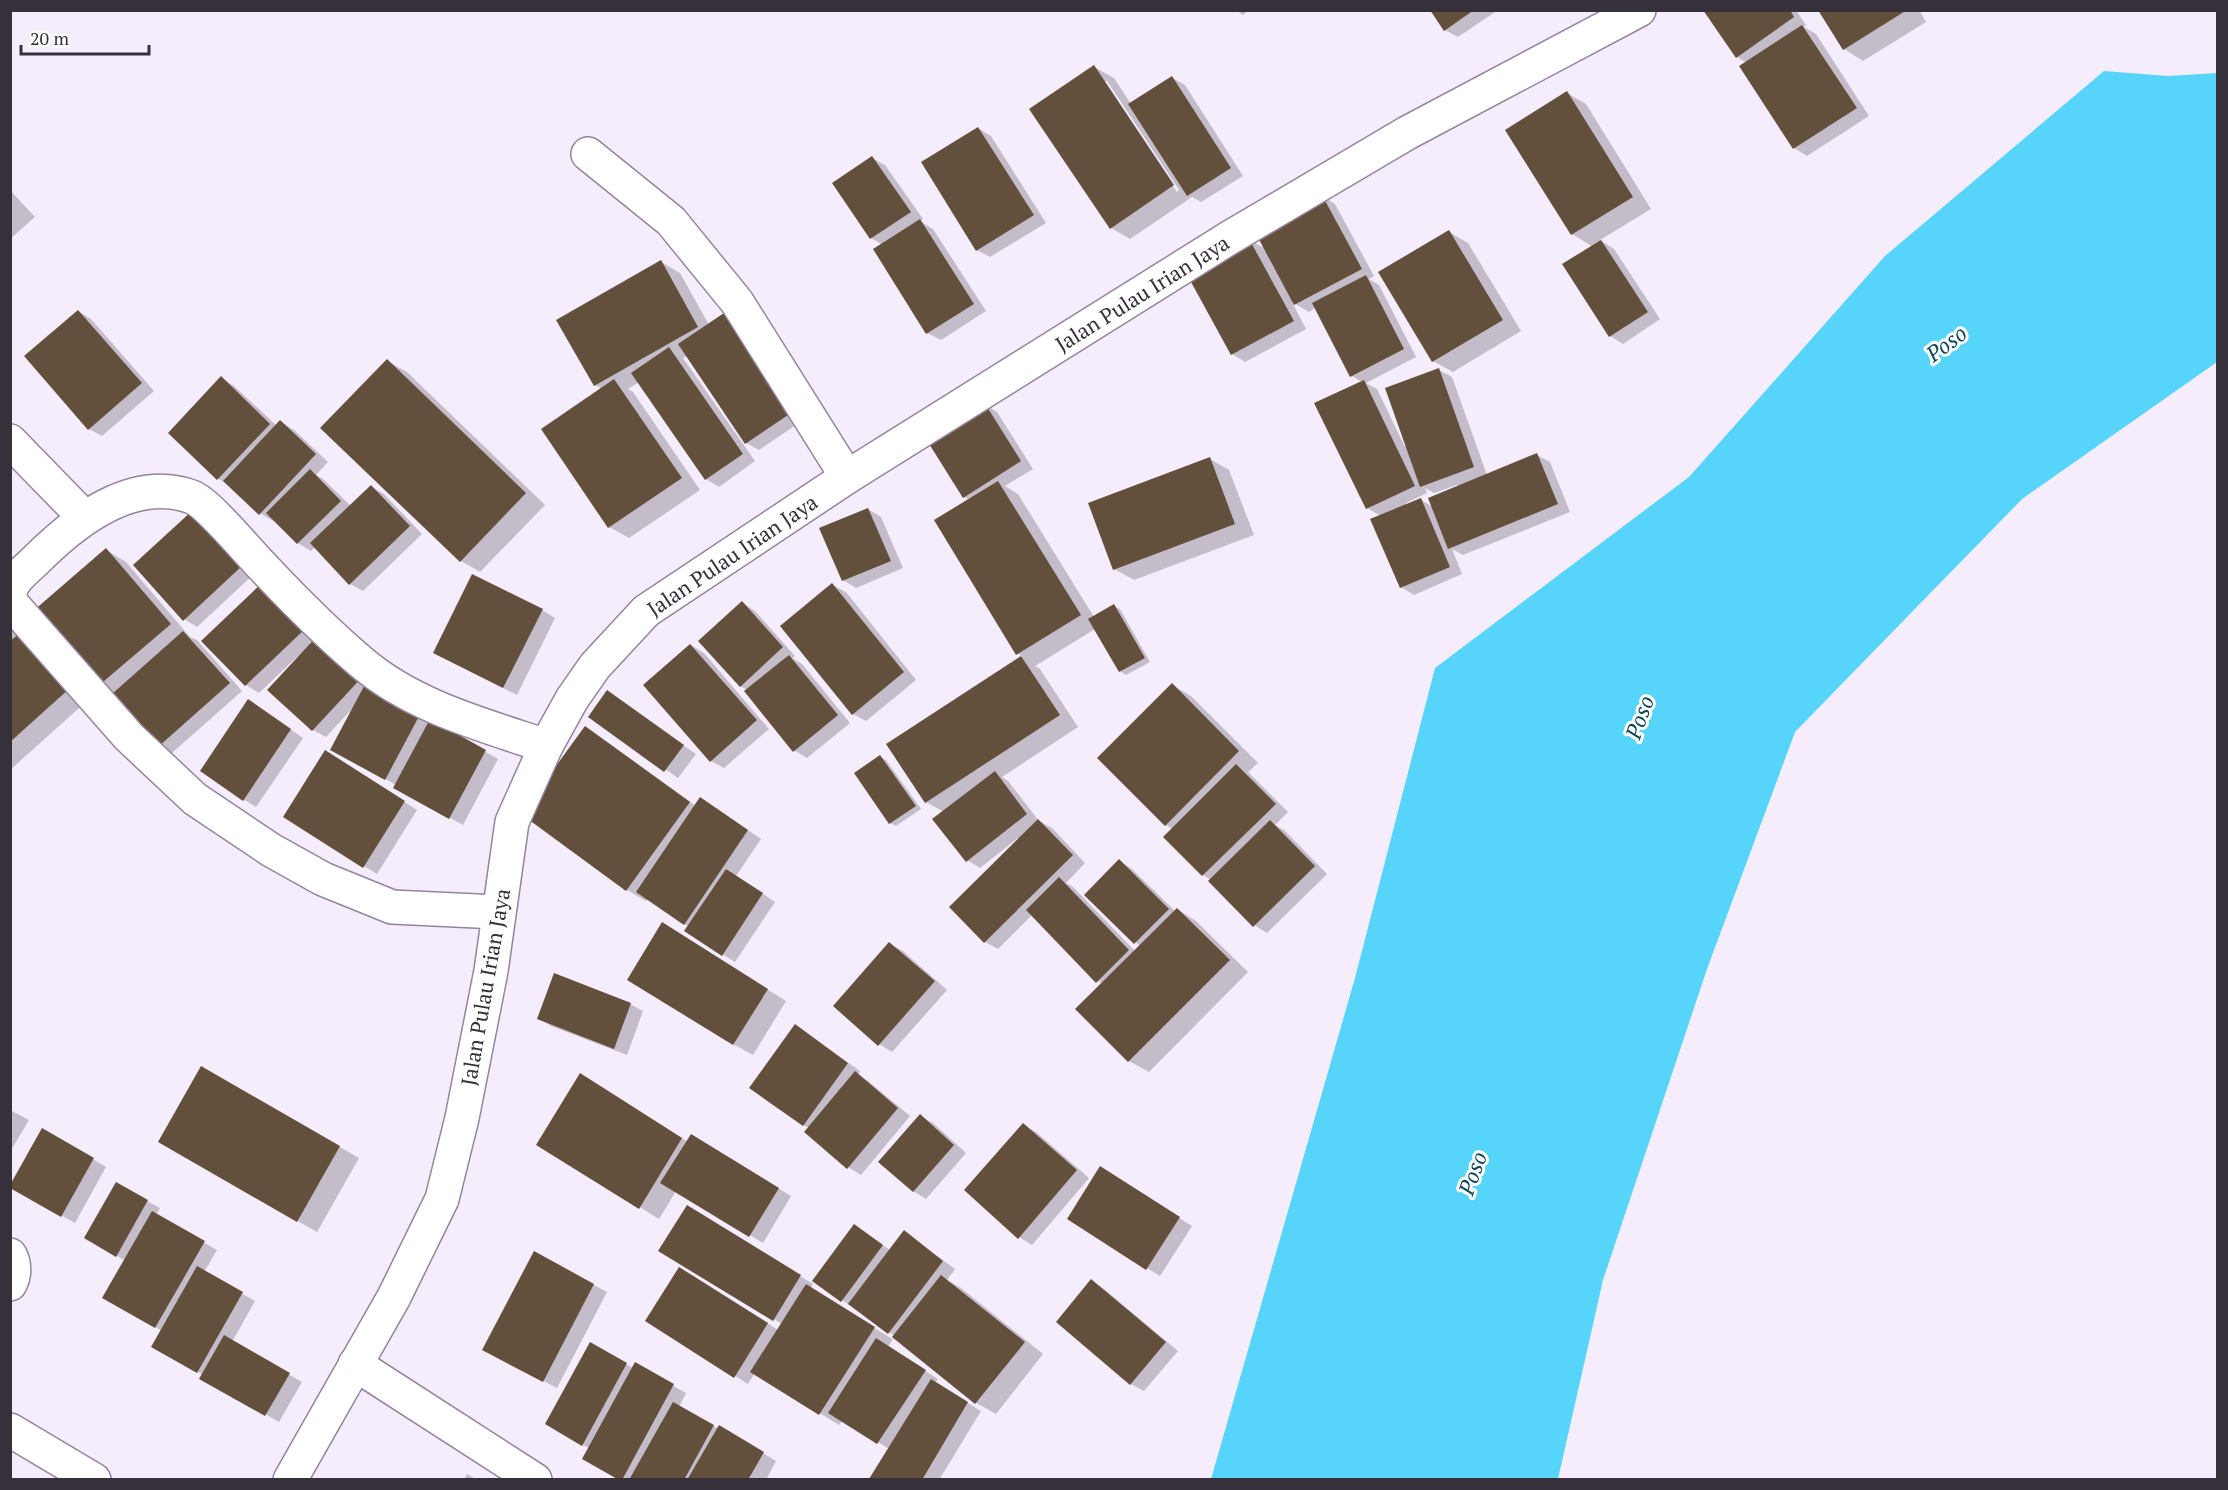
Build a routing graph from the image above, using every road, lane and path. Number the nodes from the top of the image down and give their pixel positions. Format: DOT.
graph roads {
  1 [pos="1639,10"];
  2 [pos="588,154"];
  3 [pos="10,441"];
  4 [pos="847,477"];
  5 [pos="85,518"];
  6 [pos="10,590"];
  7 [pos="10,596"];
  8 [pos="546,746"];
  9 [pos="498,912"];
  10 [pos="10,1256"];
  11 [pos="10,1284"];
  12 [pos="355,1364"];
  13 [pos="10,1430"];
  14 [pos="94,1479"];
  15 [pos="290,1479"];
  16 [pos="535,1479"];
  1 -- 4 [label="street, Jalan Pulau Irian Jaya"];
  2 -- 4 [label="street"];
  3 -- 5 [label="street"];
  4 -- 8 [label="street, Jalan Pulau Irian Jaya"];
  5 -- 6 [label="street"];
  5 -- 8 [label="street"];
  7 -- 9 [label="street"];
  8 -- 9 [label="street, Jalan Pulau Irian Jaya"];
  9 -- 12 [label="street, Jalan Pulau Irian Jaya"];
  10 -- 11 [label="street"];
  12 -- 15 [label="street, Jalan Pulau Irian Jaya"];
  12 -- 16 [label="street"];
  13 -- 14 [label="street"];
}
